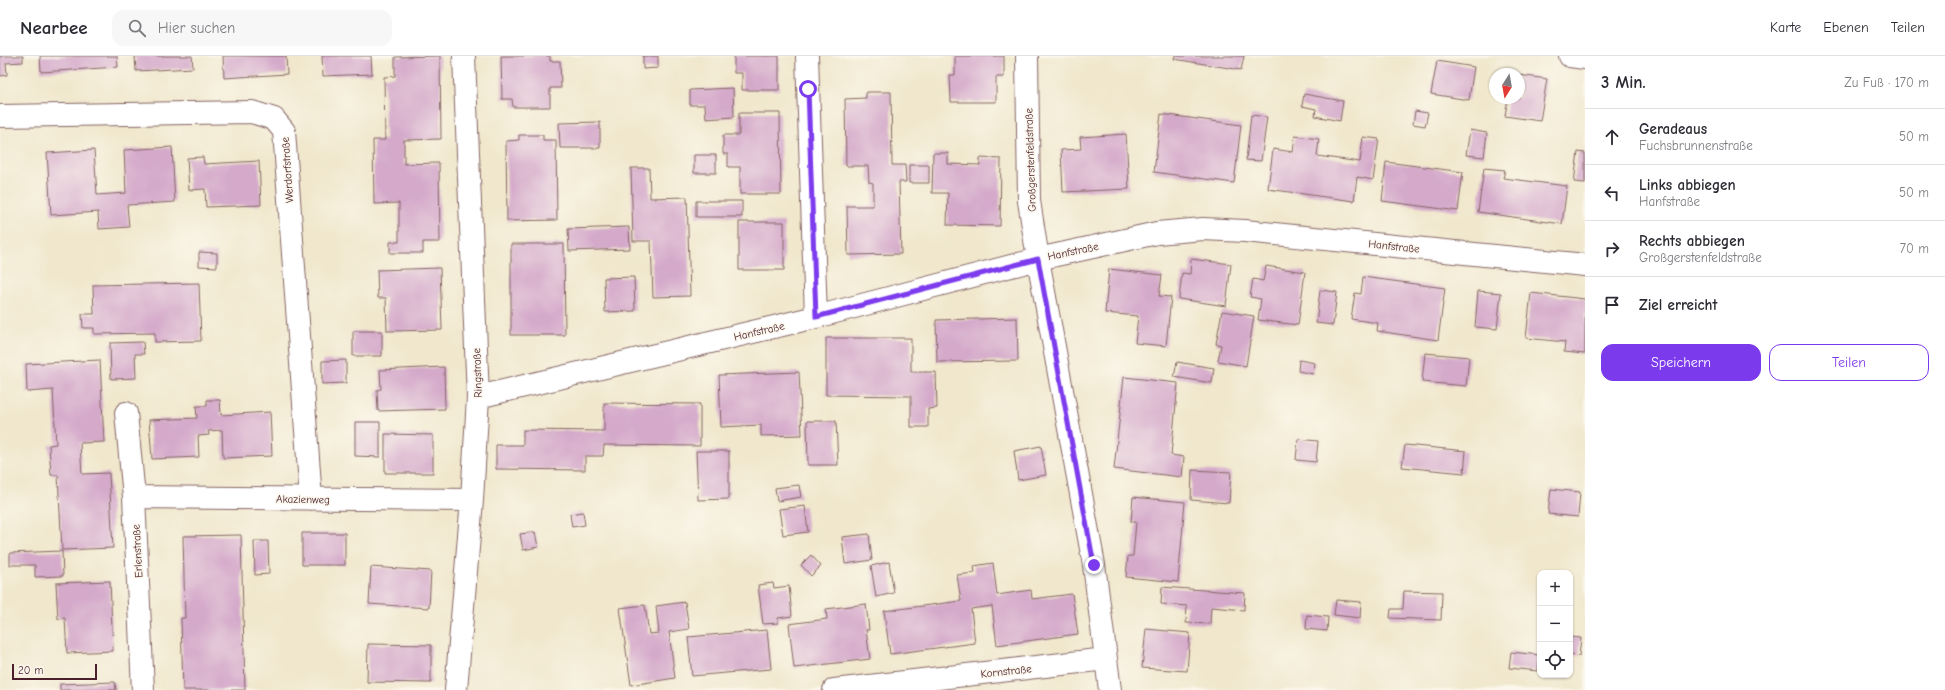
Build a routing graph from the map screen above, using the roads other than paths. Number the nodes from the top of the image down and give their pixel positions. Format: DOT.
graph roads {
  1 [pos="464,56"];
  2 [pos="807,56"];
  3 [pos="1027,56"];
  4 [pos="1570,56"];
  5 [pos="1585,58"];
  6 [pos="0,116"];
  7 [pos="1038,259"];
  8 [pos="1585,265"];
  9 [pos="816,317"];
  10 [pos="478,397"];
  11 [pos="126,413"];
  12 [pos="134,496"];
  13 [pos="311,499"];
  14 [pos="472,500"];
  15 [pos="1106,660"];
  16 [pos="143,690"];
  17 [pos="456,690"];
  18 [pos="834,690"];
  19 [pos="1110,690"];
  1 -- 10 [label="street, Ringstraße"];
  2 -- 9 [label="street"];
  3 -- 7 [label="street, Großgerstenfeldstraße"];
  4 -- 5 [label="street"];
  6 -- 13 [label="street, Werdorfstraße"];
  7 -- 8 [label="street, Hanfstraße"];
  7 -- 9 [label="street, Hanfstraße"];
  7 -- 15 [label="street, Großgerstenfeldstraße"];
  9 -- 10 [label="street, Hanfstraße"];
  10 -- 14 [label="street, Ringstraße"];
  11 -- 12 [label="street, Erlenstraße"];
  12 -- 13 [label="street, Akazienweg"];
  12 -- 16 [label="street, Erlenstraße"];
  13 -- 14 [label="street, Akazienweg"];
  14 -- 17 [label="street, Ringstraße"];
  15 -- 18 [label="street, Kornstraße"];
  15 -- 19 [label="street, Großgerstenfeldstraße"];
}
